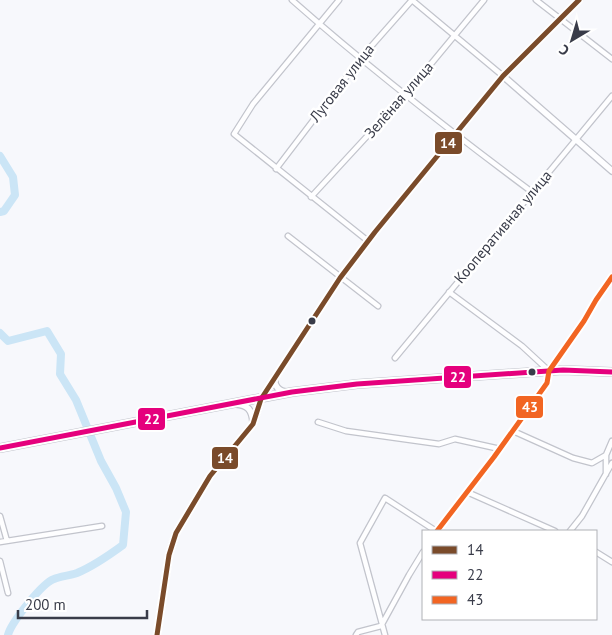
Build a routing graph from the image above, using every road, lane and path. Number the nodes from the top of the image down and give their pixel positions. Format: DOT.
graph roads {
  1 [pos="292,0"];
  2 [pos="339,0"];
  3 [pos="412,0"];
  4 [pos="484,0"];
  5 [pos="536,0"];
  6 [pos="579,0"];
  7 [pos="561,18"];
  8 [pos="319,24"];
  9 [pos="455,36"];
  10 [pos="360,59"];
  11 [pos="612,59"];
  12 [pos="503,76"];
  13 [pos="406,94"];
  14 [pos="612,96"];
  15 [pos="454,134"];
  16 [pos="576,140"];
  17 [pos="276,169"];
  18 [pos="612,171"];
  19 [pos="532,192"];
  20 [pos="311,197"];
  21 [pos="288,236"];
  22 [pos="368,241"];
  23 [pos="612,277"];
  24 [pos="340,278"];
  25 [pos="449,292"];
  26 [pos="378,306"];
  27 [pos="395,358"];
  28 [pos="549,371"];
  29 [pos="612,372"];
  30 [pos="275,377"];
  31 [pos="292,392"];
  32 [pos="261,399"];
  33 [pos="234,403"];
  34 [pos="318,422"];
  35 [pos="253,424"];
  36 [pos="513,431"];
  37 [pos="612,441"];
  38 [pos="0,448"];
  39 [pos="500,449"];
  40 [pos="606,455"];
  41 [pos="612,463"];
  42 [pos="606,474"];
  43 [pos="467,492"];
  44 [pos="0,516"];
  45 [pos="102,526"];
  46 [pos="435,530"];
  47 [pos="438,530"];
  48 [pos="553,530"];
  49 [pos="571,530"];
  50 [pos="7,541"];
  51 [pos="0,542"];
  52 [pos="597,553"];
  53 [pos="422,554"];
  54 [pos="0,561"];
  55 [pos="612,562"];
  56 [pos="8,593"];
  57 [pos="381,626"];
  58 [pos="157,635"];
  59 [pos="356,635"];
  60 [pos="385,635"];
  1 -- 8 [label="street"];
  2 -- 8 [label="street"];
  3 -- 9 [label="street"];
  3 -- 10 [label="street, Луговая улица"];
  4 -- 9 [label="street, Зелёная улица"];
  5 -- 7 [label="street"];
  6 -- 7 [label="street"];
  7 -- 11 [label="street"];
  7 -- 12 [label="street"];
  8 -- 10 [label="street"];
  8 -- 17 [label="street"];
  9 -- 12 [label="street"];
  9 -- 13 [label="street, Зелёная улица"];
  10 -- 13 [label="street"];
  10 -- 17 [label="street, Луговая улица"];
  12 -- 15 [label="street"];
  12 -- 16 [label="street"];
  13 -- 15 [label="street"];
  13 -- 20 [label="street, Зелёная улица"];
  14 -- 16 [label="street, Кооперативная улица"];
  15 -- 19 [label="street"];
  15 -- 22 [label="street"];
  16 -- 18 [label="street"];
  16 -- 19 [label="street, Кооперативная улица"];
  17 -- 20 [label="street"];
  19 -- 25 [label="street, Кооперативная улица"];
  20 -- 22 [label="street"];
  21 -- 24 [label="street"];
  22 -- 24 [label="street"];
  23 -- 28 [label="street"];
  24 -- 26 [label="street"];
  24 -- 30 [label="street"];
  25 -- 27 [label="street, Кооперативная улица"];
  25 -- 28 [label="street"];
  28 -- 29 [label="main road"];
  28 -- 31 [label="main road"];
  28 -- 36 [label="street"];
  30 -- 31 [label="street"];
  30 -- 32 [label="street"];
  31 -- 32 [label="main road"];
  32 -- 33 [label="main road"];
  32 -- 35 [label="street"];
  33 -- 35 [label="street"];
  33 -- 38 [label="main road"];
  34 -- 39 [label="street"];
  35 -- 58 [label="street"];
  36 -- 39 [label="street"];
  36 -- 40 [label="street"];
  37 -- 40 [label="street"];
  39 -- 43 [label="street"];
  40 -- 42 [label="street"];
  41 -- 42 [label="street"];
  42 -- 49 [label="street"];
  43 -- 47 [label="street"];
  43 -- 48 [label="street"];
  44 -- 50 [label="street"];
  45 -- 50 [label="street"];
  46 -- 57 [label="street"];
  50 -- 51 [label="street"];
  52 -- 55 [label="street"];
  53 -- 57 [label="street"];
  54 -- 56 [label="street"];
  57 -- 59 [label="street"];
  57 -- 60 [label="street"];
}
